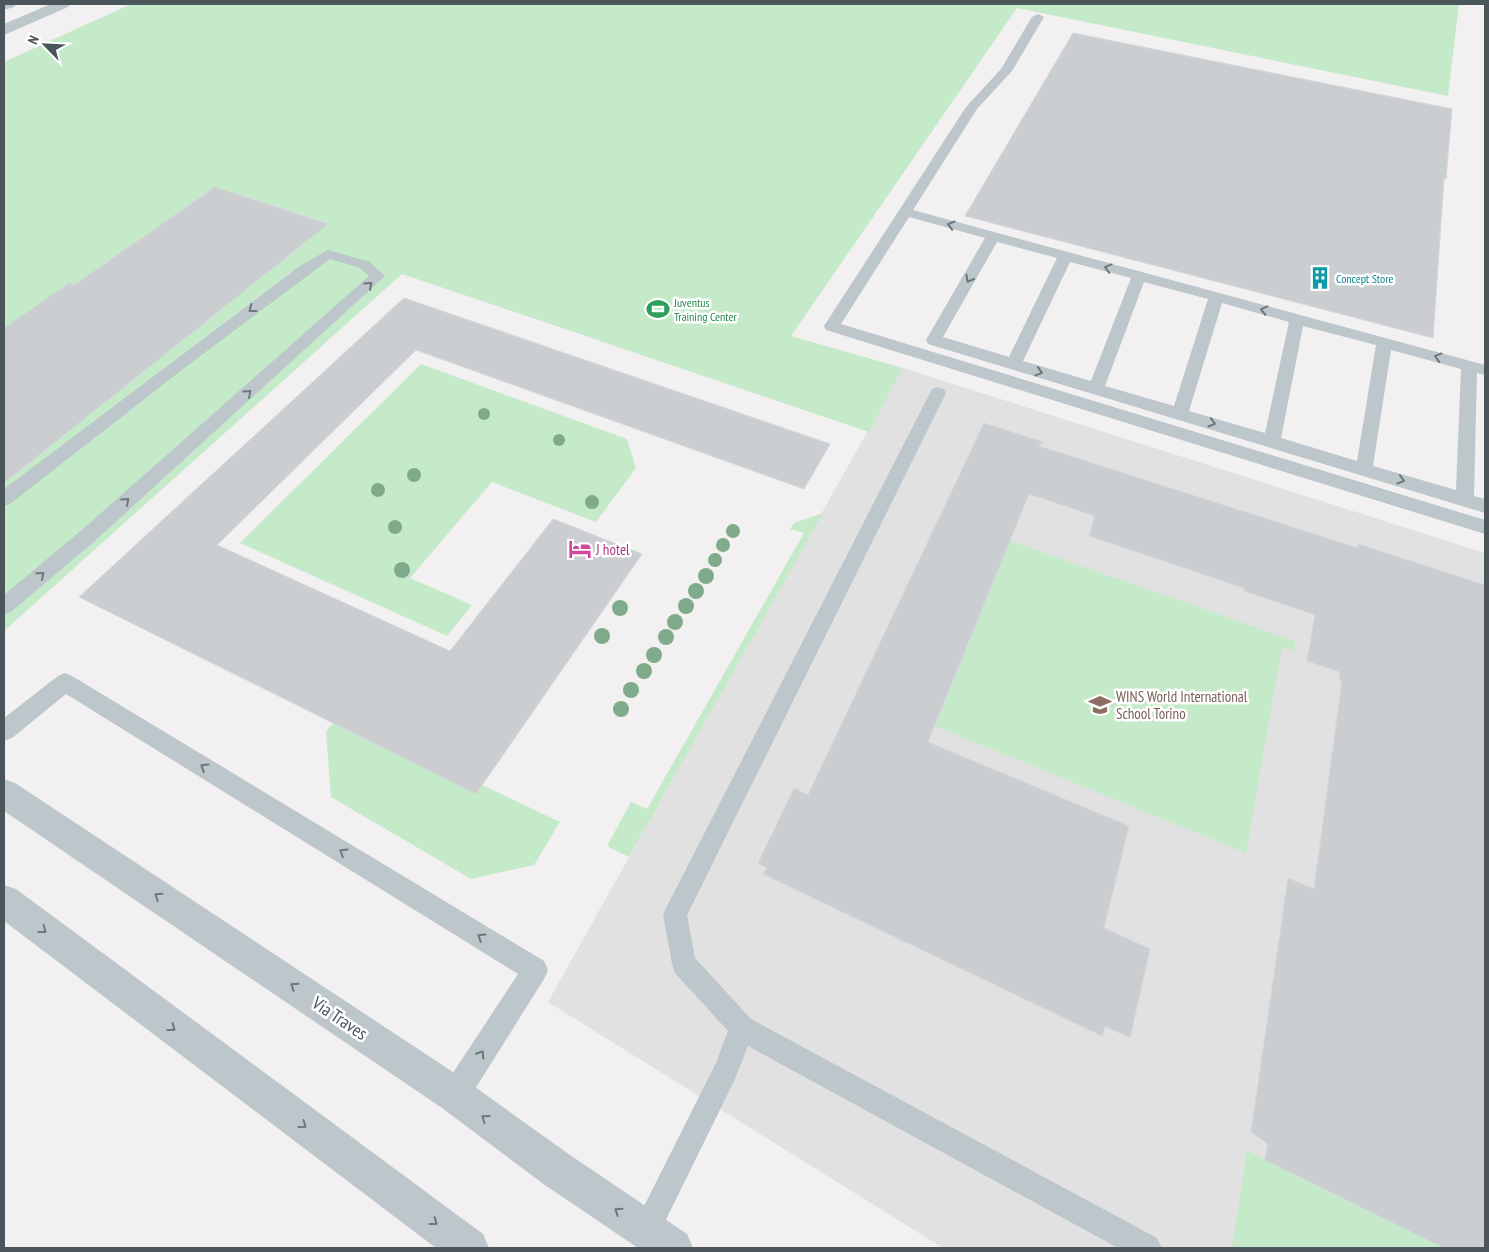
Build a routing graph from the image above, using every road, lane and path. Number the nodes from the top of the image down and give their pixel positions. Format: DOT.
graph roads {
  1 [pos="9,4"];
  2 [pos="63,4"];
  3 [pos="4,6"];
  4 [pos="1038,17"];
  5 [pos="4,30"];
  6 [pos="905,212"];
  7 [pos="993,237"];
  8 [pos="1065,256"];
  9 [pos="1139,276"];
  10 [pos="1216,297"];
  11 [pos="1297,319"];
  12 [pos="1384,342"];
  13 [pos="1014,364"];
  14 [pos="1477,367"];
  15 [pos="1096,389"];
  16 [pos="938,393"];
  17 [pos="1180,414"];
  18 [pos="1272,441"];
  19 [pos="1364,469"];
  20 [pos="4,499"];
  21 [pos="1465,499"];
  22 [pos="1485,506"];
  23 [pos="1485,527"];
  24 [pos="4,606"];
  25 [pos="4,731"];
  26 [pos="4,793"];
  27 [pos="4,901"];
  28 [pos="742,1028"];
  29 [pos="455,1095"];
  30 [pos="659,1239"];
  31 [pos="469,1248"];
  32 [pos="1147,1248"];
  1 -- 3 [label="street"];
  2 -- 5 [label="street"];
  4 -- 6 [label="lane"];
  7 -- 6 [label="lane, one-way"];
  6 -- 23 [label="lane"];
  7 -- 8 [label="lane"];
  7 -- 13 [label="lane, one-way"];
  9 -- 8 [label="lane, one-way"];
  8 -- 13 [label="lane"];
  9 -- 10 [label="lane"];
  9 -- 15 [label="lane"];
  11 -- 10 [label="lane, one-way"];
  10 -- 17 [label="lane"];
  11 -- 12 [label="lane"];
  11 -- 18 [label="lane"];
  14 -- 12 [label="lane, one-way"];
  12 -- 19 [label="lane"];
  13 -- 15 [label="lane, one-way"];
  14 -- 21 [label="lane"];
  15 -- 17 [label="lane"];
  16 -- 28 [label="lane"];
  17 -- 18 [label="lane, one-way"];
  18 -- 19 [label="lane"];
  19 -- 21 [label="lane, one-way"];
  24 -- 20 [label="lane, one-way"];
  21 -- 22 [label="lane"];
  29 -- 25 [label="lane, one-way"];
  29 -- 26 [label="street, Via Traves, one-way"];
  27 -- 31 [label="street, one-way"];
  28 -- 30 [label="lane"];
  28 -- 32 [label="lane"];
  30 -- 29 [label="street, Via Traves, one-way"];
}
